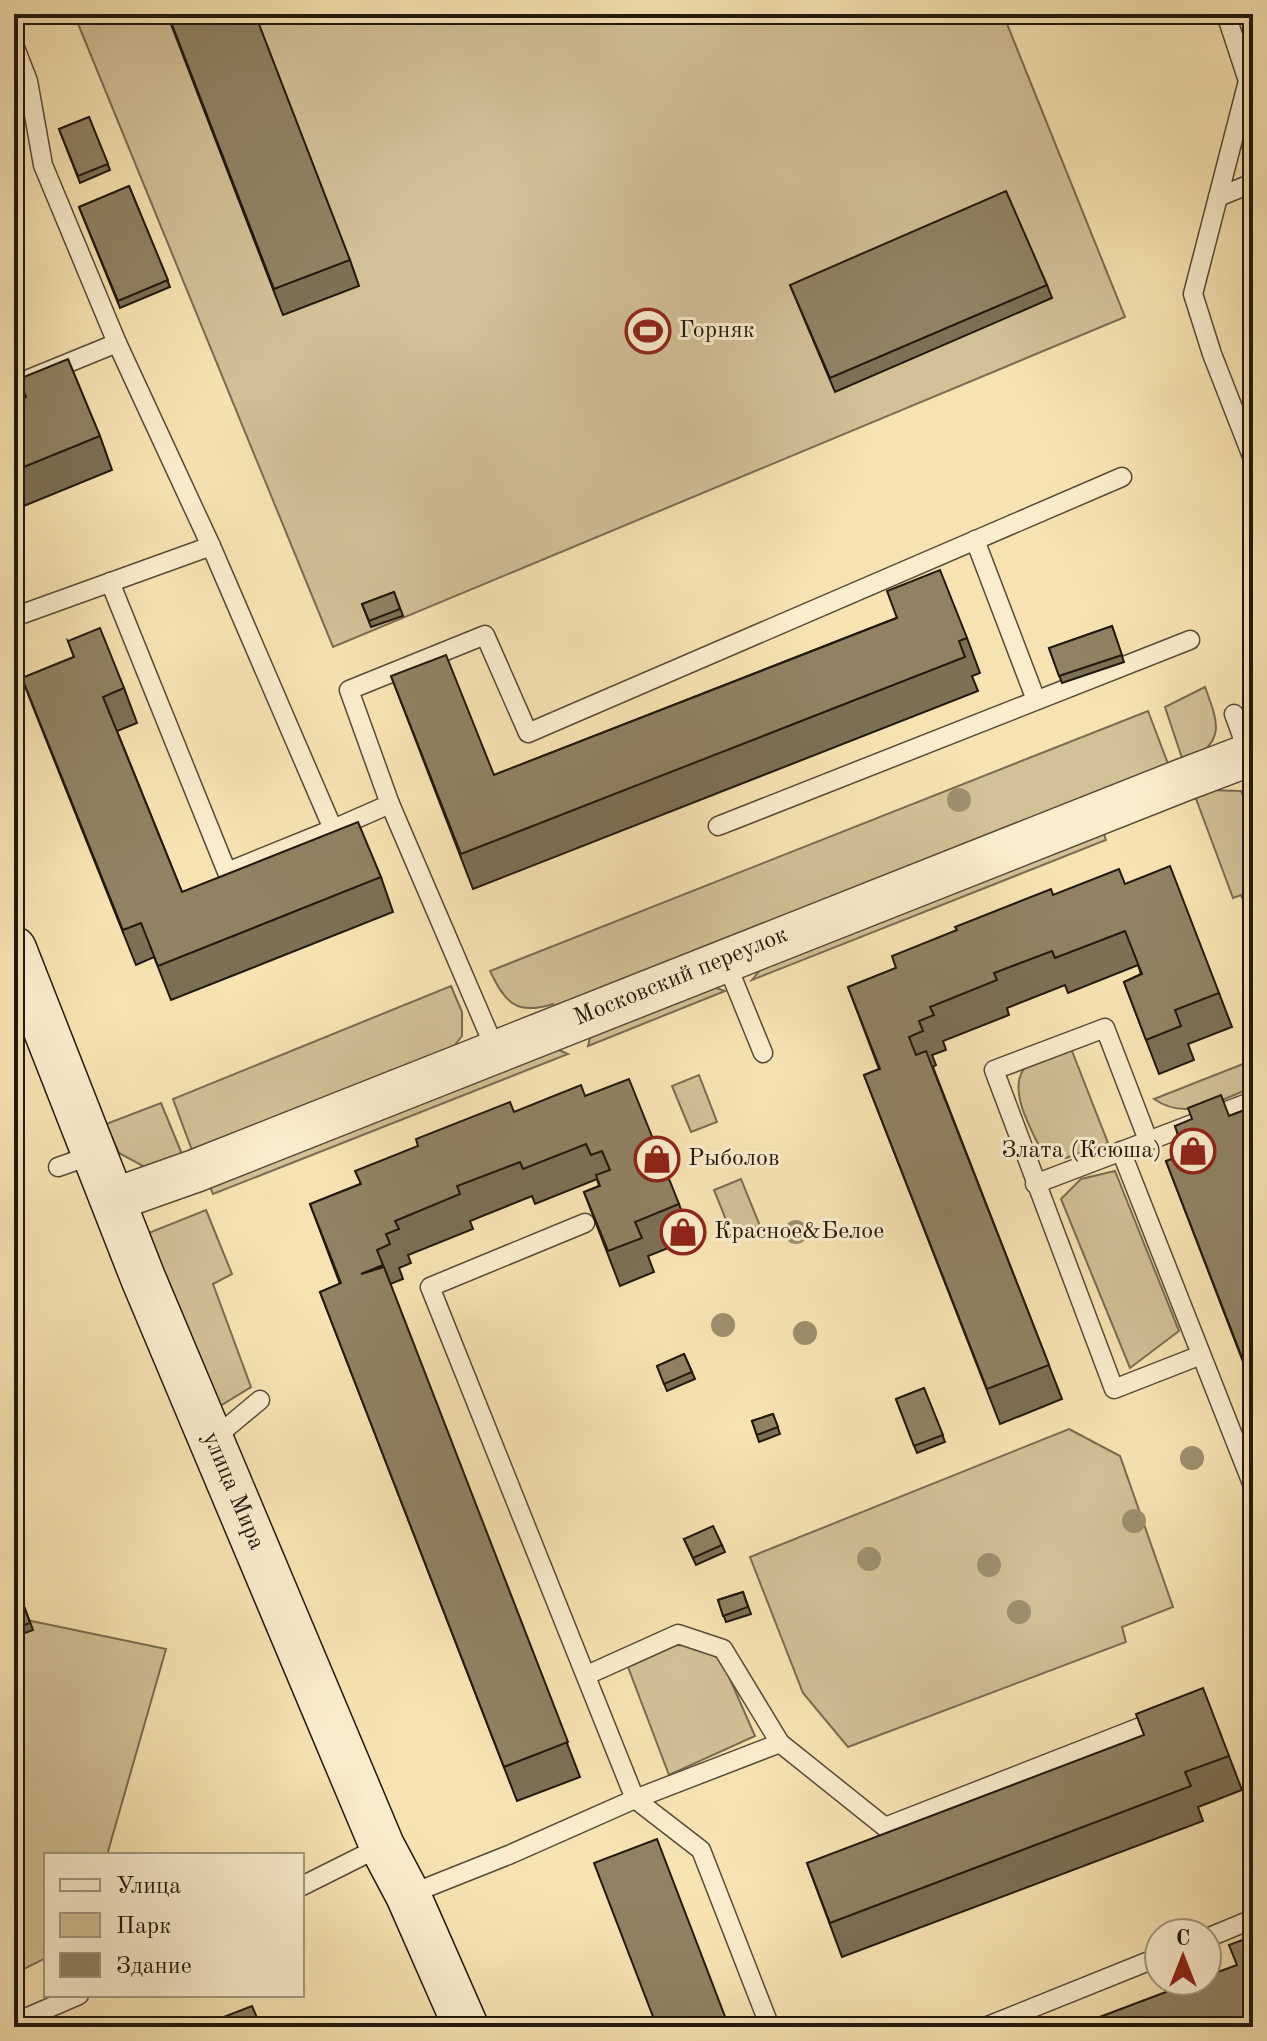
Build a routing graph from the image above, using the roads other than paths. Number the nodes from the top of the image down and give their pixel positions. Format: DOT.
graph roads {
  1 [pos="1226,14"];
  2 [pos="14,45"];
  3 [pos="1250,80"];
  4 [pos="1253,183"];
  5 [pos="1218,197"];
  6 [pos="117,343"];
  7 [pos="14,385"];
  8 [pos="1253,459"];
  9 [pos="1122,477"];
  10 [pos="975,540"];
  11 [pos="211,546"];
  12 [pos="110,582"];
  13 [pos="14,617"];
  14 [pos="1190,640"];
  15 [pos="1036,700"];
  16 [pos="1234,714"];
  17 [pos="1251,756"];
  18 [pos="390,804"];
  19 [pos="718,826"];
  20 [pos="333,829"];
  21 [pos="14,949"];
  22 [pos="725,960"];
  23 [pos="496,1051"];
  24 [pos="763,1053"];
  25 [pos="1253,1101"];
  26 [pos="1148,1140"];
  27 [pos="1121,1151"];
  28 [pos="1035,1184"];
  29 [pos="113,1200"];
  30 [pos="585,1223"];
  31 [pos="1201,1355"];
  32 [pos="260,1400"];
  33 [pos="212,1440"];
  34 [pos="1253,1486"];
  35 [pos="587,1675"];
  36 [pos="1171,1715"];
  37 [pos="780,1743"];
  38 [pos="635,1799"];
  39 [pos="382,1846"];
  40 [pos="304,1885"];
  41 [pos="408,1895"];
  42 [pos="1253,1919"];
  43 [pos="1223,1931"];
  44 [pos="1143,1963"];
  45 [pos="74,1997"];
  46 [pos="14,2023"];
  47 [pos="466,2027"];
  48 [pos="770,2027"];
  49 [pos="985,2027"];
  1 -- 3 [label="lane"];
  2 -- 6 [label="lane"];
  3 -- 5 [label="lane"];
  4 -- 5 [label="lane"];
  5 -- 8 [label="lane"];
  6 -- 7 [label="lane"];
  6 -- 11 [label="lane"];
  9 -- 10 [label="lane"];
  10 -- 15 [label="lane"];
  10 -- 18 [label="lane"];
  11 -- 12 [label="lane"];
  11 -- 20 [label="lane"];
  12 -- 13 [label="lane"];
  12 -- 20 [label="lane"];
  14 -- 15 [label="lane"];
  15 -- 19 [label="lane"];
  16 -- 17 [label="lane"];
  17 -- 22 [label="street, Московский переулок"];
  18 -- 20 [label="lane"];
  18 -- 23 [label="lane"];
  21 -- 29 [label="main road, улица Мира"];
  22 -- 23 [label="street, Московский переулок"];
  22 -- 24 [label="lane"];
  23 -- 29 [label="street, Московский переулок"];
  25 -- 26 [label="lane"];
  26 -- 27 [label="lane"];
  26 -- 28 [label="lane"];
  27 -- 28 [label="lane"];
  27 -- 31 [label="lane"];
  28 -- 31 [label="lane"];
  29 -- 33 [label="main road, улица Мира"];
  30 -- 35 [label="lane"];
  31 -- 34 [label="lane"];
  32 -- 33 [label="lane"];
  33 -- 39 [label="main road, улица Мира"];
  35 -- 37 [label="lane"];
  35 -- 38 [label="lane"];
  36 -- 37 [label="lane"];
  37 -- 38 [label="lane"];
  38 -- 41 [label="lane"];
  38 -- 48 [label="lane"];
  39 -- 40 [label="lane"];
  39 -- 41 [label="main road, улица Мира"];
  41 -- 47 [label="main road, улица Мира"];
  42 -- 43 [label="lane"];
  44 -- 49 [label="lane"];
  45 -- 46 [label="lane"];
}
